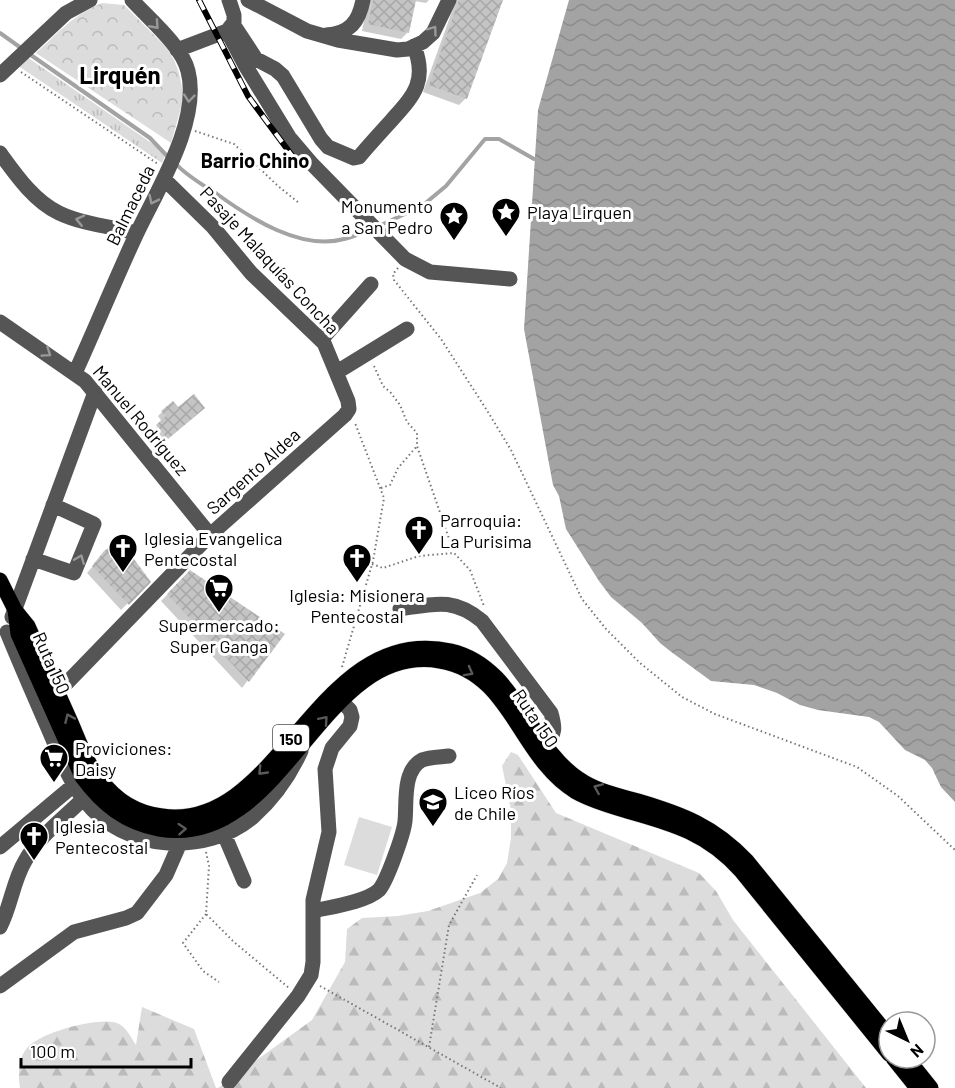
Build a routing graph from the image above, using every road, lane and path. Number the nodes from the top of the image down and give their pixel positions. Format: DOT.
graph roads {
  1 [pos="90,0"];
  2 [pos="132,0"];
  3 [pos="231,0"];
  4 [pos="363,0"];
  5 [pos="449,0"];
  6 [pos="253,1"];
  7 [pos="356,23"];
  8 [pos="227,29"];
  9 [pos="321,35"];
  10 [pos="414,46"];
  11 [pos="381,48"];
  12 [pos="177,50"];
  13 [pos="9,67"];
  14 [pos="184,127"];
  15 [pos="0,153"];
  16 [pos="167,173"];
  17 [pos="299,203"];
  18 [pos="137,232"];
  19 [pos="405,259"];
  20 [pos="510,279"];
  21 [pos="371,284"];
  22 [pos="0,322"];
  23 [pos="408,329"];
  24 [pos="321,340"];
  25 [pos="368,354"];
  26 [pos="337,372"];
  27 [pos="75,373"];
  28 [pos="95,392"];
  29 [pos="349,409"];
  30 [pos="417,446"];
  31 [pos="381,488"];
  32 [pos="53,505"];
  33 [pos="210,535"];
  34 [pos="454,553"];
  35 [pos="33,559"];
  36 [pos="372,564"];
  37 [pos="0,580"];
  38 [pos="485,608"];
  39 [pos="400,609"];
  40 [pos="15,610"];
  41 [pos="3,634"];
  42 [pos="58,692"];
  43 [pos="337,697"];
  44 [pos="307,740"];
  45 [pos="545,745"];
  46 [pos="449,756"];
  47 [pos="74,785"];
  48 [pos="83,799"];
  49 [pos="224,834"];
  50 [pos="203,840"];
  51 [pos="180,843"];
  52 [pos="0,848"];
  53 [pos="955,850"];
  54 [pos="477,876"];
  55 [pos="243,880"];
  56 [pos="313,911"];
  57 [pos="206,914"];
  58 [pos="0,927"];
  59 [pos="310,980"];
  60 [pos="219,982"];
  61 [pos="0,986"];
  62 [pos="298,996"];
  63 [pos="877,1021"];
  64 [pos="877,1039"];
  65 [pos="429,1047"];
  66 [pos="903,1070"];
  67 [pos="917,1070"];
  68 [pos="229,1082"];
  69 [pos="501,1088"];
  70 [pos="917,1088"];
  71 [pos="931,1088"];
  1 -- 13 [label="street"];
  2 -- 12 [label="street, Balmaceda, one-way"];
  3 -- 8 [label="street"];
  4 -- 7 [label="street"];
  10 -- 5 [label="street, one-way"];
  6 -- 9 [label="street"];
  7 -- 9 [label="street"];
  7 -- 11 [label="street"];
  8 -- 10 [label="street"];
  8 -- 12 [label="street"];
  8 -- 19 [label="street"];
  9 -- 11 [label="street"];
  10 -- 11 [label="street"];
  12 -- 14 [label="street, Balmaceda, one-way"];
  13 -- 16 [label="path"];
  14 -- 16 [label="street, Balmaceda"];
  14 -- 17 [label="path"];
  18 -- 15 [label="street, one-way"];
  16 -- 18 [label="street, Balmaceda, one-way"];
  16 -- 24 [label="street, Pasaje Malaquías Concha"];
  18 -- 27 [label="street, Balmaceda"];
  19 -- 20 [label="street"];
  19 -- 53 [label="path"];
  21 -- 24 [label="street"];
  22 -- 27 [label="street, Manuel Rodríguez, one-way"];
  23 -- 25 [label="street"];
  24 -- 26 [label="street, Pasaje Malaquías Concha"];
  25 -- 26 [label="street"];
  25 -- 30 [label="path"];
  26 -- 29 [label="street, Pasaje Malaquías Concha"];
  27 -- 28 [label="street, Manuel Rodríguez"];
  28 -- 32 [label="street"];
  28 -- 33 [label="street, Manuel Rodríguez"];
  29 -- 31 [label="path"];
  29 -- 33 [label="street, Sargento Aldea"];
  30 -- 31 [label="path"];
  30 -- 34 [label="path"];
  31 -- 36 [label="path"];
  32 -- 35 [label="street"];
  35 -- 32 [label="street, one-way"];
  33 -- 42 [label="street, Sargento Aldea"];
  34 -- 36 [label="path"];
  34 -- 38 [label="path"];
  35 -- 40 [label="street"];
  36 -- 43 [label="path"];
  37 -- 40 [label="main road, 150"];
  39 -- 45 [label="street"];
  40 -- 41 [label="street"];
  40 -- 42 [label="main road, Ruta 150 / 150"];
  40 -- 44 [label="main road, Ruta 150 / 150, one-way"];
  41 -- 47 [label="street"];
  43 -- 42 [label="main road, Ruta 150 / 150, one-way"];
  44 -- 43 [label="main road, Ruta 150 / 150, one-way"];
  43 -- 45 [label="main road, Ruta 150 / 150"];
  43 -- 56 [label="street"];
  43 -- 64 [label="main road, Ruta 150 / 150, one-way"];
  44 -- 49 [label="street"];
  63 -- 45 [label="main road, Ruta 150 / 150, one-way"];
  46 -- 56 [label="street"];
  47 -- 48 [label="street"];
  47 -- 52 [label="street"];
  48 -- 51 [label="street"];
  48 -- 58 [label="street"];
  49 -- 50 [label="street"];
  49 -- 55 [label="street"];
  50 -- 51 [label="street"];
  50 -- 57 [label="path"];
  51 -- 61 [label="street"];
  54 -- 65 [label="path"];
  56 -- 59 [label="street"];
  57 -- 60 [label="path"];
  57 -- 62 [label="path"];
  59 -- 62 [label="street"];
  59 -- 65 [label="path"];
  62 -- 68 [label="street"];
  65 -- 69 [label="path"];
  66 -- 70 [label="main road"];
  67 -- 71 [label="main road"];
}
